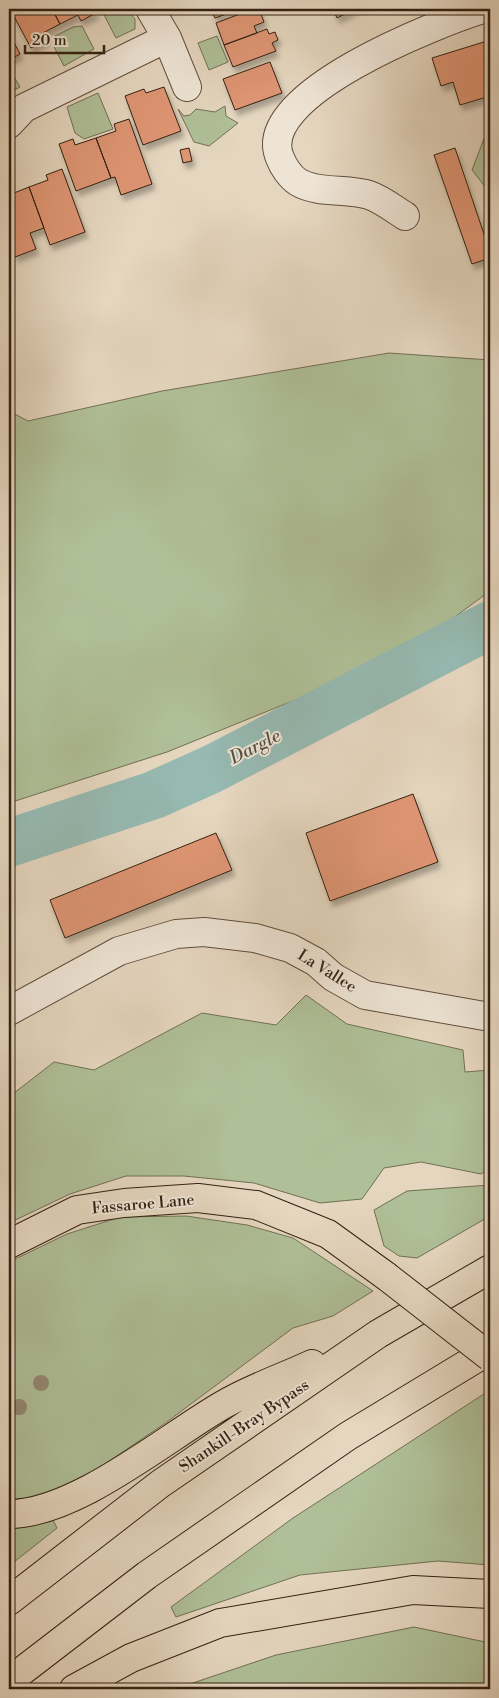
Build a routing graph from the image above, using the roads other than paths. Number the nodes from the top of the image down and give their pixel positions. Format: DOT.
graph roads {
  1 [pos="150,9"];
  2 [pos="483,9"];
  3 [pos="167,38"];
  4 [pos="187,87"];
  5 [pos="9,124"];
  6 [pos="405,216"];
  7 [pos="9,1011"];
  8 [pos="486,1017"];
  9 [pos="9,1244"];
  10 [pos="490,1269"];
  11 [pos="378,1334"];
  12 [pos="490,1350"];
  13 [pos="490,1357"];
  14 [pos="9,1514"];
  15 [pos="490,1594"];
  16 [pos="9,1601"];
  17 [pos="9,1681"];
  18 [pos="74,1689"];
  1 -- 3 [label="street"];
  2 -- 6 [label="street"];
  3 -- 4 [label="street"];
  3 -- 5 [label="street"];
  7 -- 8 [label="street, La Vallee"];
  9 -- 13 [label="main road, Fassaroe Lane, bridge"];
  10 -- 11 [label="main road, Shankill-Bray Bypass"];
  11 -- 14 [label="main road"];
  11 -- 16 [label="main road, Shankill-Bray Bypass"];
  12 -- 17 [label="main road"];
  15 -- 18 [label="main road"];
}
